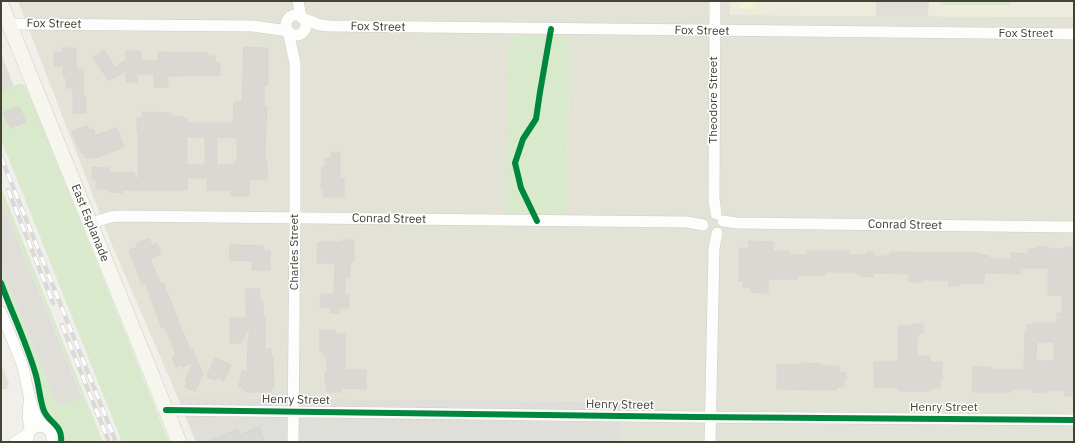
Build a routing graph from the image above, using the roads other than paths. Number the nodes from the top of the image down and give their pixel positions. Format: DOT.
graph roads {
  1 [pos="294,1"];
  2 [pos="298,1"];
  3 [pos="715,1"];
  4 [pos="1,4"];
  5 [pos="296,18"];
  6 [pos="9,24"];
  7 [pos="243,26"];
  8 [pos="330,26"];
  9 [pos="288,31"];
  10 [pos="715,31"];
  11 [pos="302,33"];
  12 [pos="1074,34"];
  13 [pos="295,62"];
  14 [pos="295,218"];
  15 [pos="91,223"];
  16 [pos="713,223"];
  17 [pos="1074,227"];
  18 [pos="1,312"];
  19 [pos="29,393"];
  20 [pos="166,410"];
  21 [pos="293,411"];
  22 [pos="711,418"];
  23 [pos="1074,420"];
  24 [pos="45,427"];
  25 [pos="29,435"];
  26 [pos="15,442"];
  27 [pos="52,442"];
  28 [pos="179,442"];
  29 [pos="293,442"];
  30 [pos="710,442"];
  1 -- 5 [label="street"];
  2 -- 5 [label="street"];
  3 -- 10 [label="street, Theodore Street"];
  4 -- 6 [label="street, East Esplanade"];
  5 -- 7 [label="street, Fox Street"];
  5 -- 8 [label="street, Fox Street"];
  5 -- 9 [label="street"];
  5 -- 11 [label="street"];
  6 -- 7 [label="street, Fox Street"];
  6 -- 15 [label="street, East Esplanade"];
  7 -- 9 [label="street, Fox Street"];
  8 -- 10 [label="street, Fox Street"];
  8 -- 11 [label="street, Fox Street"];
  9 -- 11 [label="street"];
  9 -- 13 [label="street, Charles Street"];
  10 -- 12 [label="street, Fox Street"];
  10 -- 16 [label="street, Theodore Street"];
  11 -- 13 [label="street, Charles Street"];
  13 -- 14 [label="street, Charles Street"];
  14 -- 15 [label="street, Conrad Street"];
  14 -- 16 [label="street, Conrad Street"];
  14 -- 21 [label="street, Charles Street"];
  15 -- 20 [label="street, East Esplanade"];
  16 -- 17 [label="street, Conrad Street"];
  16 -- 22 [label="street"];
  18 -- 19 [label="street"];
  19 -- 24 [label="street"];
  19 -- 25 [label="street"];
  20 -- 21 [label="street, Henry Street"];
  20 -- 28 [label="street, East Esplanade"];
  21 -- 22 [label="street, Henry Street"];
  21 -- 29 [label="street, Charles Street"];
  22 -- 23 [label="street, Henry Street"];
  22 -- 30 [label="street"];
  24 -- 25 [label="street"];
  24 -- 27 [label="street"];
  25 -- 26 [label="street"];
}
